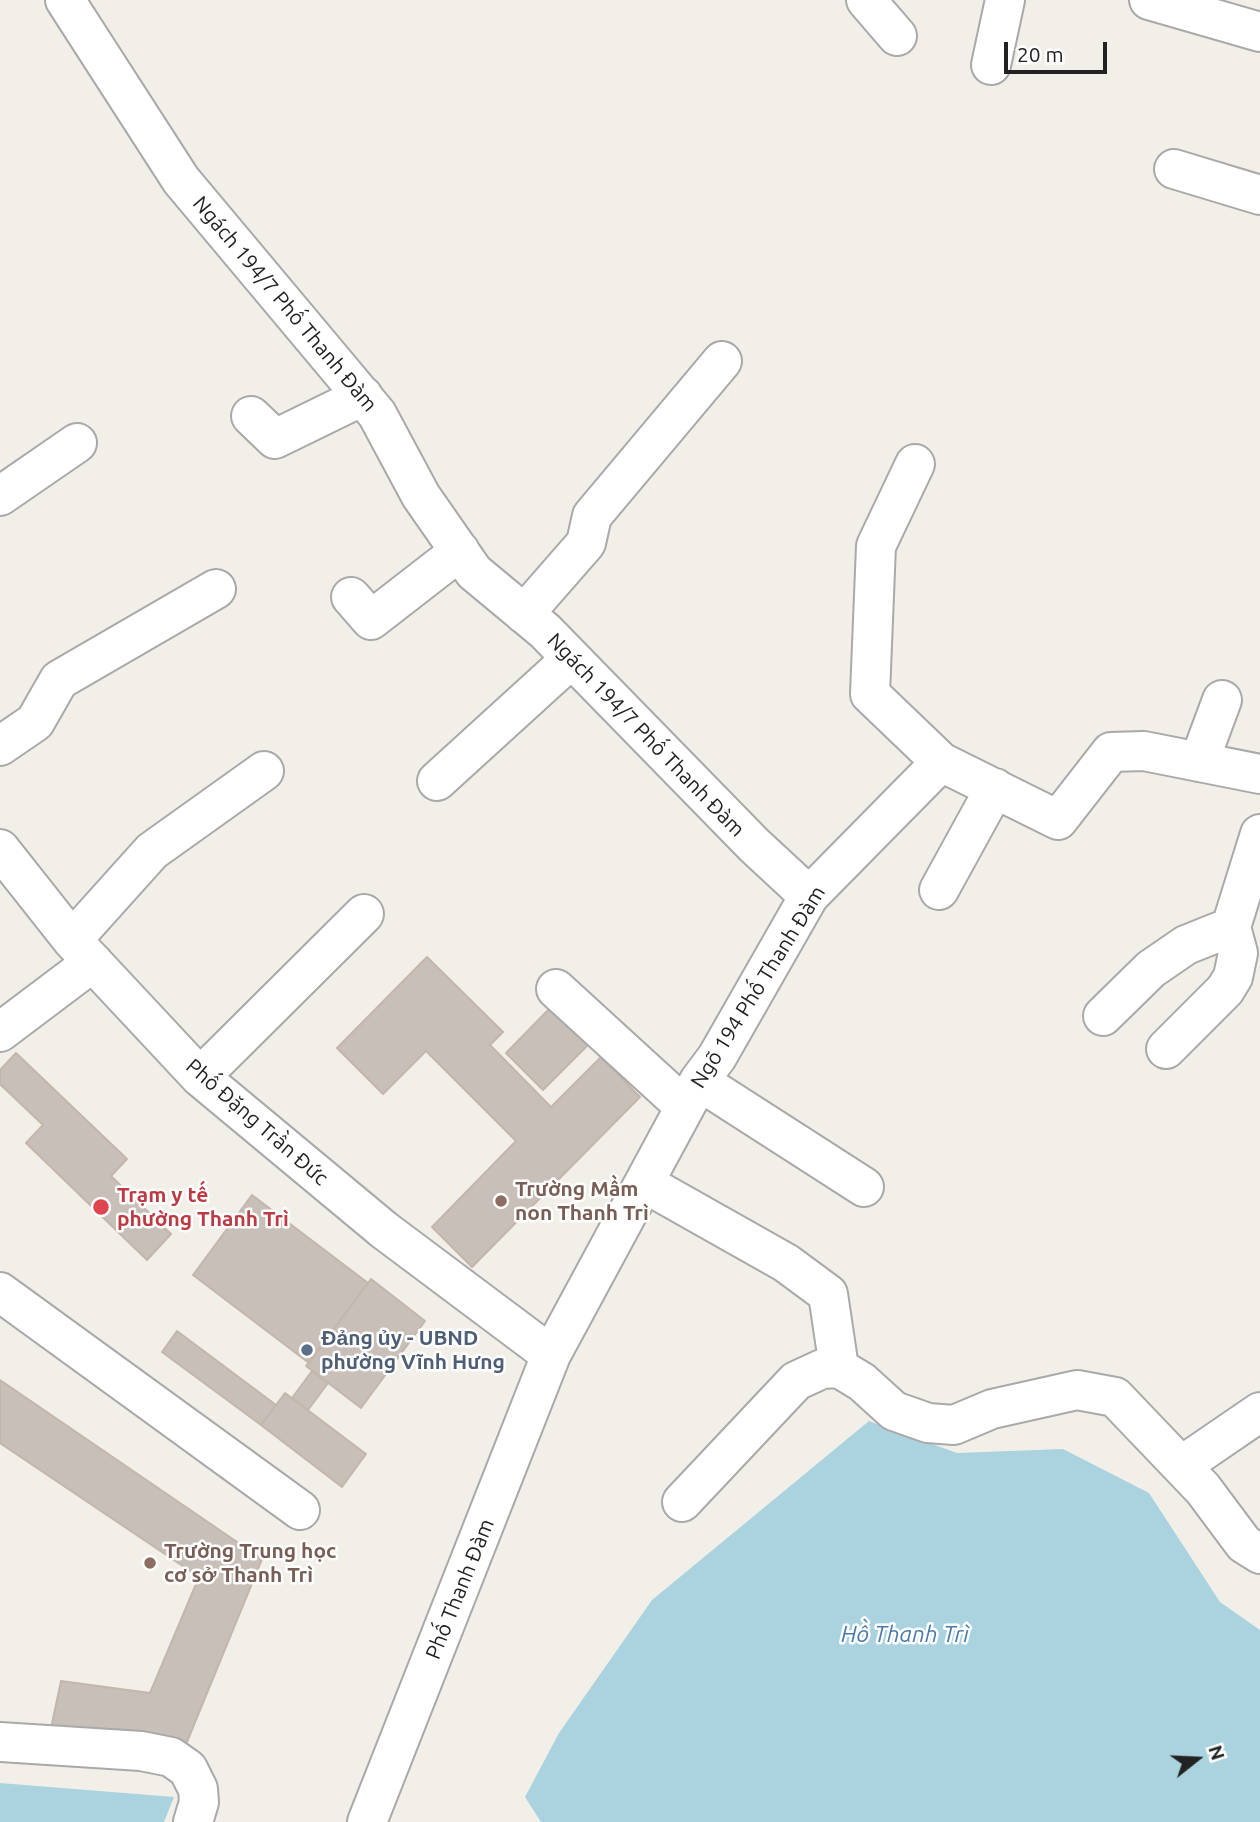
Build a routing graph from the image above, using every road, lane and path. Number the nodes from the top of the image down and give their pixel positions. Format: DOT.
graph roads {
  1 [pos="65,0"];
  2 [pos="866,0"];
  3 [pos="1005,0"];
  4 [pos="1149,0"];
  5 [pos="1260,32"];
  6 [pos="897,36"];
  7 [pos="990,65"];
  8 [pos="1174,169"];
  9 [pos="1260,195"];
  10 [pos="722,361"];
  11 [pos="363,396"];
  12 [pos="251,416"];
  13 [pos="78,443"];
  14 [pos="915,464"];
  15 [pos="0,496"];
  16 [pos="460,551"];
  17 [pos="216,589"];
  18 [pos="351,597"];
  19 [pos="524,614"];
  20 [pos="571,659"];
  21 [pos="1222,701"];
  22 [pos="0,746"];
  23 [pos="941,762"];
  24 [pos="1199,762"];
  25 [pos="264,771"];
  26 [pos="1260,774"];
  27 [pos="437,781"];
  28 [pos="995,788"];
  29 [pos="1260,834"];
  30 [pos="0,849"];
  31 [pos="939,890"];
  32 [pos="809,896"];
  33 [pos="364,914"];
  34 [pos="1231,927"];
  35 [pos="83,951"];
  36 [pos="556,989"];
  37 [pos="1103,1016"];
  38 [pos="0,1032"];
  39 [pos="1166,1049"];
  40 [pos="200,1077"];
  41 [pos="692,1094"];
  42 [pos="646,1184"];
  43 [pos="864,1187"];
  44 [pos="0,1292"];
  45 [pos="551,1355"];
  46 [pos="839,1368"];
  47 [pos="1260,1412"];
  48 [pos="1181,1466"];
  49 [pos="682,1502"];
  50 [pos="300,1510"];
  51 [pos="1260,1554"];
  52 [pos="0,1742"];
  53 [pos="193,1822"];
  54 [pos="367,1822"];
  1 -- 11 [label="street, Ngách 194/7 Phố Thanh Đàm"];
  2 -- 6 [label="street"];
  3 -- 7 [label="street"];
  4 -- 5 [label="street"];
  8 -- 9 [label="street"];
  10 -- 19 [label="street"];
  11 -- 12 [label="street"];
  11 -- 16 [label="street, Ngách 194/7 Phố Thanh Đàm"];
  13 -- 15 [label="street"];
  14 -- 23 [label="street"];
  16 -- 18 [label="street"];
  16 -- 19 [label="street, Ngách 194/7 Phố Thanh Đàm"];
  17 -- 22 [label="street"];
  19 -- 20 [label="street, Ngách 194/7 Phố Thanh Đàm"];
  20 -- 27 [label="street"];
  20 -- 32 [label="street, Ngách 194/7 Phố Thanh Đàm"];
  21 -- 24 [label="street"];
  23 -- 28 [label="street"];
  23 -- 32 [label="street, Ngõ 194 Phố Thanh Đàm"];
  24 -- 26 [label="street"];
  24 -- 28 [label="street"];
  25 -- 35 [label="street"];
  28 -- 31 [label="street"];
  29 -- 34 [label="street"];
  30 -- 35 [label="street, Phố Đặng Trần Đức"];
  32 -- 41 [label="street, Ngõ 194 Phố Thanh Đàm"];
  33 -- 40 [label="street"];
  34 -- 37 [label="street"];
  34 -- 39 [label="street"];
  35 -- 38 [label="street"];
  35 -- 40 [label="street, Phố Đặng Trần Đức"];
  36 -- 41 [label="street"];
  40 -- 45 [label="street, Phố Đặng Trần Đức"];
  41 -- 42 [label="street, Ngõ 194 Phố Thanh Đàm"];
  41 -- 43 [label="street"];
  42 -- 45 [label="street, Ngõ 194 Phố Thanh Đàm"];
  42 -- 46 [label="street"];
  44 -- 50 [label="street"];
  45 -- 54 [label="street, Phố Thanh Đàm"];
  46 -- 48 [label="street"];
  46 -- 49 [label="street"];
  47 -- 48 [label="street"];
  48 -- 51 [label="street"];
  52 -- 53 [label="street"];
}
